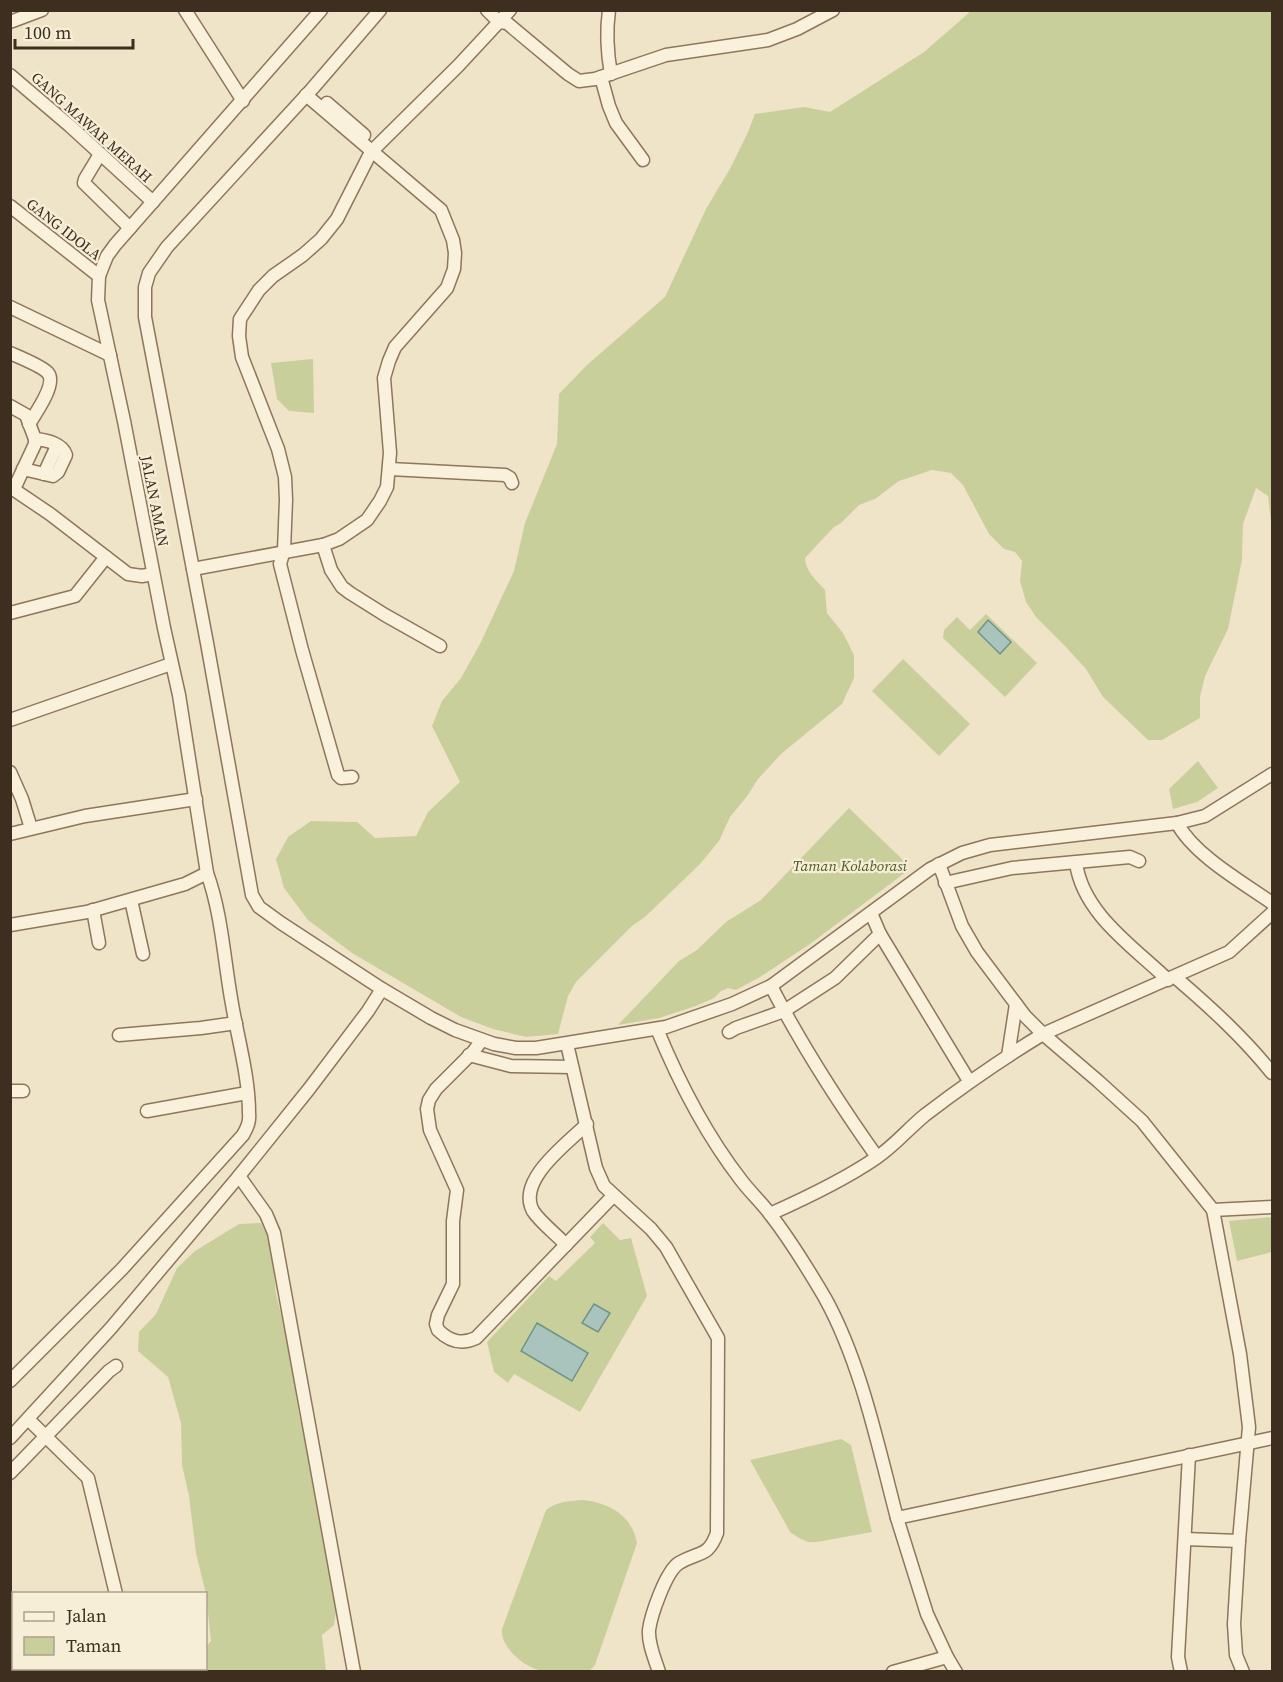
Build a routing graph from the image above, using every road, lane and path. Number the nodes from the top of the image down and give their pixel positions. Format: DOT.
graph roads {
  1 [pos="42,10"];
  2 [pos="185,10"];
  3 [pos="321,10"];
  4 [pos="380,10"];
  5 [pos="486,10"];
  6 [pos="609,10"];
  7 [pos="833,10"];
  8 [pos="505,16"];
  9 [pos="10,22"];
  10 [pos="606,75"];
  11 [pos="13,81"];
  12 [pos="309,92"];
  13 [pos="243,101"];
  14 [pos="376,152"];
  15 [pos="100,154"];
  16 [pos="643,160"];
  17 [pos="153,202"];
  18 [pos="10,206"];
  19 [pos="130,228"];
  20 [pos="99,276"];
  21 [pos="10,307"];
  22 [pos="10,353"];
  23 [pos="110,355"];
  24 [pos="10,406"];
  25 [pos="29,424"];
  26 [pos="35,439"];
  27 [pos="390,469"];
  28 [pos="15,480"];
  29 [pos="512,483"];
  30 [pos="323,545"];
  31 [pos="284,550"];
  32 [pos="106,557"];
  33 [pos="193,569"];
  34 [pos="153,574"];
  35 [pos="10,613"];
  36 [pos="440,646"];
  37 [pos="171,664"];
  38 [pos="10,720"];
  39 [pos="10,772"];
  40 [pos="1272,774"];
  41 [pos="352,777"];
  42 [pos="196,799"];
  43 [pos="1177,823"];
  44 [pos="31,828"];
  45 [pos="10,834"];
  46 [pos="1138,861"];
  47 [pos="1076,863"];
  48 [pos="939,864"];
  49 [pos="207,873"];
  50 [pos="945,883"];
  51 [pos="131,900"];
  52 [pos="1272,903"];
  53 [pos="93,910"];
  54 [pos="871,913"];
  55 [pos="1272,913"];
  56 [pos="10,925"];
  57 [pos="880,934"];
  58 [pos="99,943"];
  59 [pos="143,954"];
  60 [pos="1171,979"];
  61 [pos="771,986"];
  62 [pos="382,989"];
  63 [pos="1016,1004"];
  64 [pos="784,1011"];
  65 [pos="236,1023"];
  66 [pos="657,1029"];
  67 [pos="729,1032"];
  68 [pos="1043,1034"];
  69 [pos="119,1035"];
  70 [pos="482,1040"];
  71 [pos="567,1044"];
  72 [pos="469,1055"];
  73 [pos="1008,1056"];
  74 [pos="572,1067"];
  75 [pos="1272,1073"];
  76 [pos="969,1081"];
  77 [pos="247,1093"];
  78 [pos="147,1111"];
  79 [pos="587,1124"];
  80 [pos="877,1157"];
  81 [pos="239,1176"];
  82 [pos="613,1196"];
  83 [pos="1272,1207"];
  84 [pos="1213,1210"];
  85 [pos="770,1214"];
  86 [pos="566,1245"];
  87 [pos="116,1366"];
  88 [pos="10,1381"];
  89 [pos="29,1420"];
  90 [pos="46,1436"];
  91 [pos="10,1438"];
  92 [pos="1272,1438"];
  93 [pos="1247,1442"];
  94 [pos="1189,1455"];
  95 [pos="10,1473"];
  96 [pos="897,1518"];
  97 [pos="1185,1539"];
  98 [pos="1239,1541"];
  99 [pos="116,1592"];
  100 [pos="947,1657"];
  101 [pos="354,1671"];
  102 [pos="659,1671"];
  103 [pos="893,1671"];
  104 [pos="956,1671"];
  105 [pos="1181,1671"];
  106 [pos="1243,1671"];
  1 -- 9 [label="street"];
  2 -- 13 [label="street"];
  3 -- 13 [label="street, JALAN AMAN"];
  4 -- 12 [label="street"];
  5 -- 8 [label="street"];
  6 -- 10 [label="street"];
  7 -- 10 [label="street"];
  8 -- 10 [label="street"];
  8 -- 14 [label="street"];
  10 -- 16 [label="street"];
  11 -- 15 [label="street, GANG MAWAR MERAH"];
  12 -- 14 [label="street"];
  12 -- 33 [label="street"];
  13 -- 17 [label="street, JALAN AMAN"];
  14 -- 27 [label="street"];
  14 -- 31 [label="street"];
  15 -- 17 [label="street, GANG MAWAR MERAH"];
  15 -- 19 [label="street"];
  17 -- 19 [label="street, JALAN AMAN"];
  18 -- 20 [label="street, GANG IDOLA"];
  19 -- 20 [label="street, JALAN AMAN"];
  20 -- 23 [label="street, JALAN AMAN"];
  21 -- 23 [label="street"];
  22 -- 25 [label="street"];
  23 -- 34 [label="street, JALAN AMAN"];
  24 -- 25 [label="street"];
  25 -- 26 [label="street"];
  26 -- 28 [label="street"];
  26 -- 28 [label="street"];
  27 -- 29 [label="street"];
  27 -- 30 [label="street"];
  28 -- 32 [label="street"];
  30 -- 31 [label="street"];
  30 -- 36 [label="street"];
  31 -- 33 [label="street"];
  31 -- 41 [label="street"];
  32 -- 34 [label="street"];
  32 -- 35 [label="street"];
  33 -- 62 [label="street"];
  34 -- 37 [label="street, JALAN AMAN"];
  37 -- 38 [label="street"];
  37 -- 42 [label="street, JALAN AMAN"];
  39 -- 44 [label="street"];
  40 -- 43 [label="street"];
  42 -- 44 [label="street"];
  42 -- 49 [label="street, JALAN AMAN"];
  43 -- 48 [label="street"];
  43 -- 52 [label="street"];
  44 -- 45 [label="street"];
  46 -- 47 [label="street"];
  47 -- 50 [label="street"];
  47 -- 60 [label="street"];
  48 -- 50 [label="street"];
  48 -- 54 [label="street"];
  49 -- 51 [label="street"];
  49 -- 65 [label="street, JALAN AMAN"];
  50 -- 63 [label="street"];
  51 -- 53 [label="street"];
  51 -- 59 [label="street"];
  53 -- 56 [label="street"];
  53 -- 58 [label="street"];
  54 -- 57 [label="street"];
  54 -- 61 [label="street"];
  55 -- 60 [label="street"];
  57 -- 64 [label="street"];
  57 -- 76 [label="street"];
  60 -- 68 [label="street"];
  60 -- 75 [label="street"];
  61 -- 64 [label="street"];
  61 -- 66 [label="street"];
  62 -- 70 [label="street"];
  62 -- 81 [label="street"];
  63 -- 68 [label="street"];
  63 -- 73 [label="street"];
  64 -- 67 [label="street"];
  64 -- 80 [label="street"];
  65 -- 69 [label="street"];
  65 -- 77 [label="street, JALAN AMAN"];
  66 -- 71 [label="street"];
  66 -- 85 [label="street"];
  68 -- 73 [label="street"];
  68 -- 84 [label="street"];
  70 -- 71 [label="street"];
  70 -- 72 [label="street"];
  71 -- 74 [label="street"];
  72 -- 74 [label="street"];
  72 -- 86 [label="street"];
  73 -- 76 [label="street"];
  74 -- 79 [label="street"];
  76 -- 80 [label="street"];
  77 -- 78 [label="street"];
  77 -- 88 [label="street, JALAN AMAN"];
  79 -- 82 [label="street"];
  79 -- 86 [label="street"];
  80 -- 85 [label="street"];
  81 -- 89 [label="street"];
  81 -- 101 [label="street"];
  82 -- 86 [label="street"];
  82 -- 102 [label="street"];
  83 -- 84 [label="street"];
  84 -- 93 [label="street"];
  85 -- 96 [label="street"];
  87 -- 90 [label="street"];
  89 -- 90 [label="street"];
  89 -- 91 [label="street"];
  90 -- 95 [label="street"];
  90 -- 99 [label="street"];
  92 -- 93 [label="street"];
  93 -- 94 [label="street"];
  93 -- 98 [label="street"];
  94 -- 96 [label="street"];
  94 -- 97 [label="street"];
  96 -- 100 [label="street"];
  97 -- 98 [label="street"];
  97 -- 105 [label="street"];
  98 -- 106 [label="street"];
  100 -- 103 [label="street"];
  100 -- 104 [label="street"];
}
